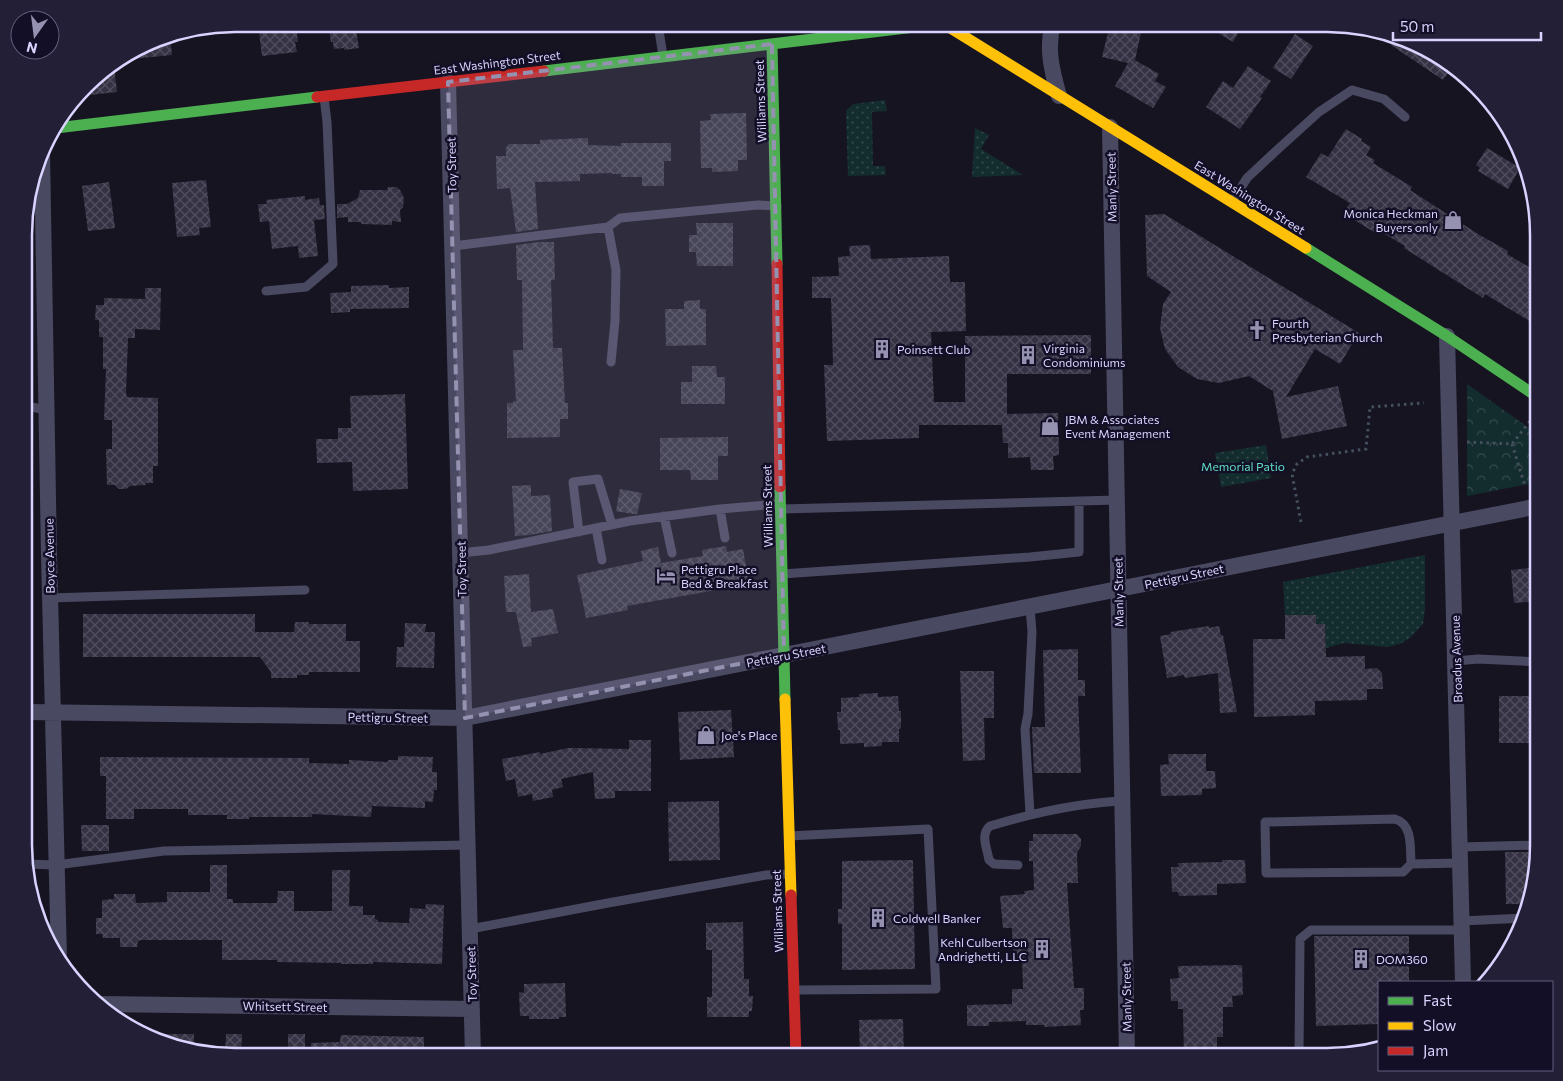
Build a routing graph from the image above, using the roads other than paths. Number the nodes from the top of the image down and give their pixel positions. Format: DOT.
graph roads {
  1 [pos="659,32"];
  2 [pos="874,32"];
  3 [pos="955,32"];
  4 [pos="1052,32"];
  5 [pos="772,44"];
  6 [pos="663,56"];
  7 [pos="448,82"];
  8 [pos="1059,96"];
  9 [pos="324,97"];
  10 [pos="1405,117"];
  11 [pos="1110,126"];
  12 [pos="64,127"];
  13 [pos="42,172"];
  14 [pos="1232,202"];
  15 [pos="777,206"];
  16 [pos="608,227"];
  17 [pos="453,246"];
  18 [pos="266,292"];
  19 [pos="1447,336"];
  20 [pos="611,362"];
  21 [pos="1530,392"];
  22 [pos="32,407"];
  23 [pos="47,410"];
  24 [pos="1116,500"];
  25 [pos="1080,502"];
  26 [pos="781,507"];
  27 [pos="1530,508"];
  28 [pos="720,509"];
  29 [pos="664,516"];
  30 [pos="1452,523"];
  31 [pos="612,525"];
  32 [pos="596,528"];
  33 [pos="579,532"];
  34 [pos="725,538"];
  35 [pos="672,552"];
  36 [pos="460,553"];
  37 [pos="602,560"];
  38 [pos="782,574"];
  39 [pos="304,590"];
  40 [pos="1118,590"];
  41 [pos="50,598"];
  42 [pos="1030,607"];
  43 [pos="784,655"];
  44 [pos="1456,660"];
  45 [pos="1530,662"];
  46 [pos="32,712"];
  47 [pos="53,712"];
  48 [pos="465,718"];
  49 [pos="1122,801"];
  50 [pos="1030,814"];
  51 [pos="789,836"];
  52 [pos="467,845"];
  53 [pos="1530,845"];
  54 [pos="1460,847"];
  55 [pos="1461,863"];
  56 [pos="33,864"];
  57 [pos="1412,864"];
  58 [pos="56,865"];
  59 [pos="1018,865"];
  60 [pos="790,874"];
  61 [pos="1517,919"];
  62 [pos="1462,925"];
  63 [pos="470,929"];
  64 [pos="59,944"];
  65 [pos="1463,981"];
  66 [pos="794,990"];
  67 [pos="109,1004"];
  68 [pos="472,1009"];
  69 [pos="473,1048"];
  70 [pos="796,1048"];
  71 [pos="1127,1048"];
  72 [pos="1299,1048"];
  1 -- 6 [label="lane"];
  2 -- 5 [label="street, East Washington Street"];
  3 -- 8 [label="street, East Washington Street"];
  4 -- 8 [label="street"];
  5 -- 6 [label="street, East Washington Street"];
  5 -- 15 [label="street, Williams Street"];
  6 -- 7 [label="street, East Washington Street"];
  7 -- 9 [label="street, East Washington Street"];
  7 -- 17 [label="street, Toy Street"];
  8 -- 11 [label="street, East Washington Street"];
  9 -- 12 [label="street, East Washington Street"];
  9 -- 18 [label="lane"];
  10 -- 14 [label="lane"];
  11 -- 14 [label="street, East Washington Street"];
  11 -- 24 [label="street, Manly Street"];
  13 -- 23 [label="street, Boyce Avenue"];
  14 -- 19 [label="street, East Washington Street"];
  15 -- 16 [label="lane"];
  15 -- 26 [label="street, Williams Street"];
  16 -- 17 [label="lane"];
  16 -- 20 [label="lane"];
  17 -- 36 [label="street, Toy Street"];
  19 -- 21 [label="street, East Washington Street"];
  19 -- 30 [label="street, Broadus Avenue"];
  22 -- 23 [label="lane"];
  23 -- 41 [label="street, Boyce Avenue"];
  24 -- 25 [label="lane"];
  24 -- 40 [label="street, Manly Street"];
  25 -- 26 [label="lane"];
  25 -- 38 [label="lane"];
  26 -- 28 [label="lane"];
  26 -- 38 [label="street, Williams Street"];
  27 -- 30 [label="street, Pettigru Street"];
  28 -- 29 [label="lane"];
  28 -- 34 [label="lane"];
  29 -- 31 [label="lane"];
  29 -- 35 [label="lane"];
  30 -- 40 [label="street, Pettigru Street"];
  30 -- 44 [label="street, Broadus Avenue"];
  31 -- 32 [label="lane"];
  31 -- 33 [label="lane"];
  32 -- 33 [label="lane"];
  32 -- 37 [label="lane"];
  33 -- 36 [label="lane"];
  36 -- 48 [label="street, Toy Street"];
  38 -- 43 [label="street, Williams Street"];
  39 -- 41 [label="lane"];
  40 -- 42 [label="street, Pettigru Street"];
  40 -- 49 [label="street, Manly Street"];
  41 -- 47 [label="street, Boyce Avenue"];
  42 -- 43 [label="street, Pettigru Street"];
  42 -- 50 [label="lane"];
  43 -- 48 [label="street, Pettigru Street"];
  43 -- 51 [label="street, Williams Street"];
  44 -- 45 [label="lane"];
  44 -- 54 [label="street, Broadus Avenue"];
  46 -- 47 [label="street, Pettigru Street"];
  47 -- 48 [label="street, Pettigru Street"];
  47 -- 58 [label="street, Boyce Avenue"];
  48 -- 52 [label="street, Toy Street"];
  49 -- 50 [label="lane"];
  49 -- 71 [label="street, Manly Street"];
  50 -- 59 [label="lane"];
  51 -- 60 [label="street, Williams Street"];
  51 -- 66 [label="lane"];
  52 -- 58 [label="lane"];
  52 -- 63 [label="street, Toy Street"];
  53 -- 54 [label="lane"];
  54 -- 55 [label="street, Broadus Avenue"];
  55 -- 57 [label="lane"];
  55 -- 62 [label="street, Broadus Avenue"];
  56 -- 58 [label="lane"];
  57 -- 57 [label="lane"];
  58 -- 64 [label="street, Boyce Avenue"];
  60 -- 63 [label="lane"];
  60 -- 66 [label="street, Williams Street"];
  61 -- 62 [label="lane"];
  62 -- 65 [label="street, Broadus Avenue"];
  62 -- 72 [label="lane"];
  63 -- 68 [label="street, Toy Street"];
  66 -- 70 [label="street, Williams Street"];
  67 -- 68 [label="street, Whitsett Street"];
  68 -- 69 [label="street, Toy Street"];
}
